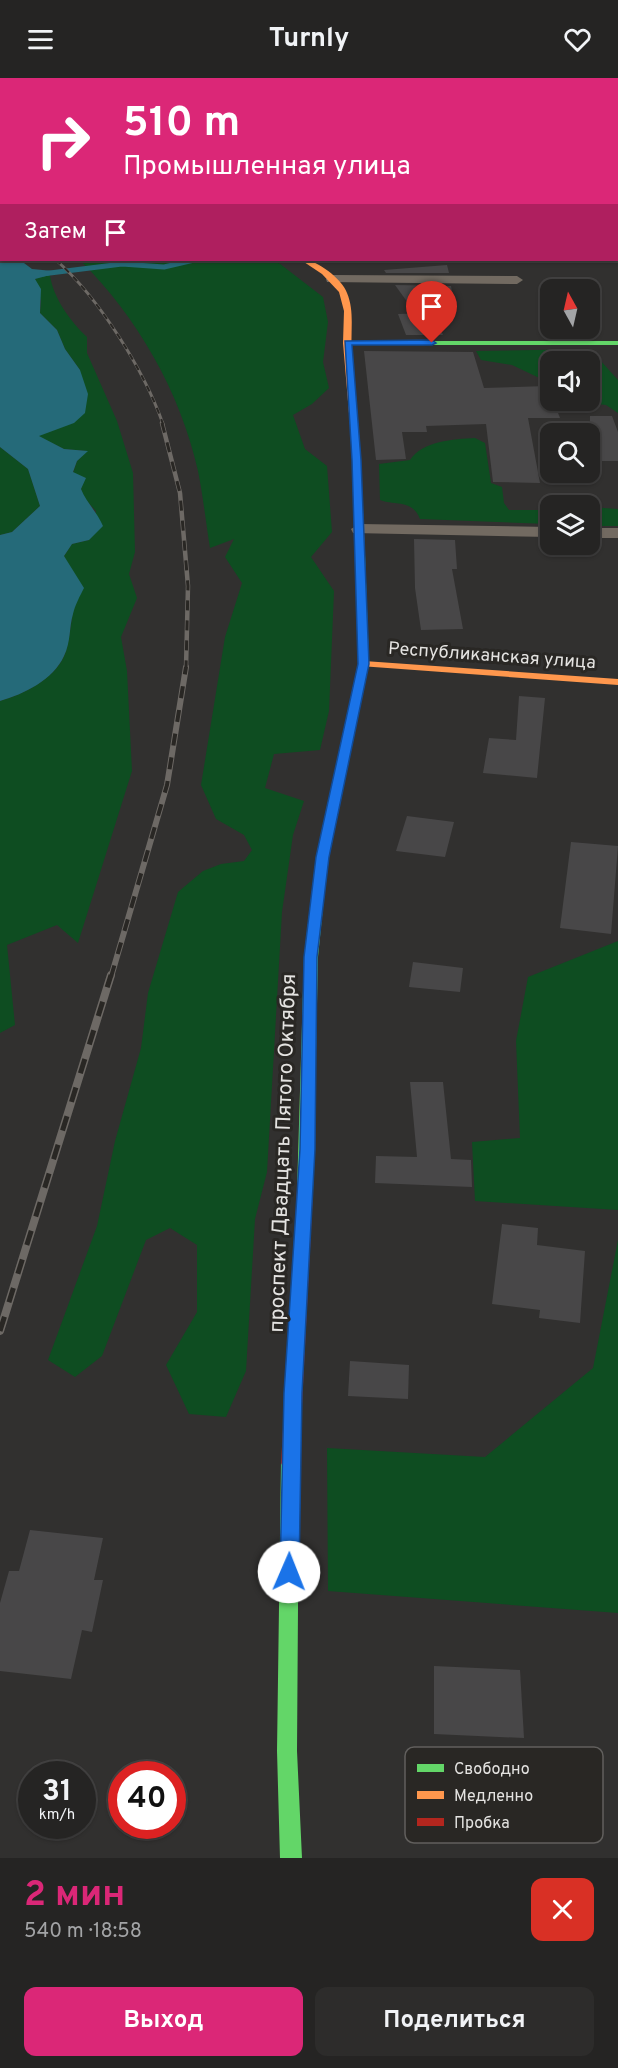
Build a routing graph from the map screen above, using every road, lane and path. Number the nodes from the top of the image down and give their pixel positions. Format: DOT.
graph roads {
  1 [pos="305,261"];
  2 [pos="332,279"];
  3 [pos="518,280"];
  4 [pos="347,343"];
  5 [pos="618,344"];
  6 [pos="358,529"];
  7 [pos="540,532"];
  8 [pos="600,533"];
  9 [pos="618,533"];
  10 [pos="364,664"];
  11 [pos="618,682"];
  12 [pos="291,1858"];
  1 -- 2 [label="street, проспект Двадцать Пятого Октября"];
  2 -- 3 [label="street"];
  2 -- 4 [label="street, проспект Двадцать Пятого Октября"];
  4 -- 5 [label="street"];
  4 -- 6 [label="street, проспект Двадцать Пятого Октября"];
  6 -- 7 [label="street"];
  6 -- 10 [label="street, проспект Двадцать Пятого Октября"];
  8 -- 9 [label="street"];
  10 -- 11 [label="street, Республиканская улица"];
  10 -- 12 [label="street, проспект Двадцать Пятого Октября"];
}
